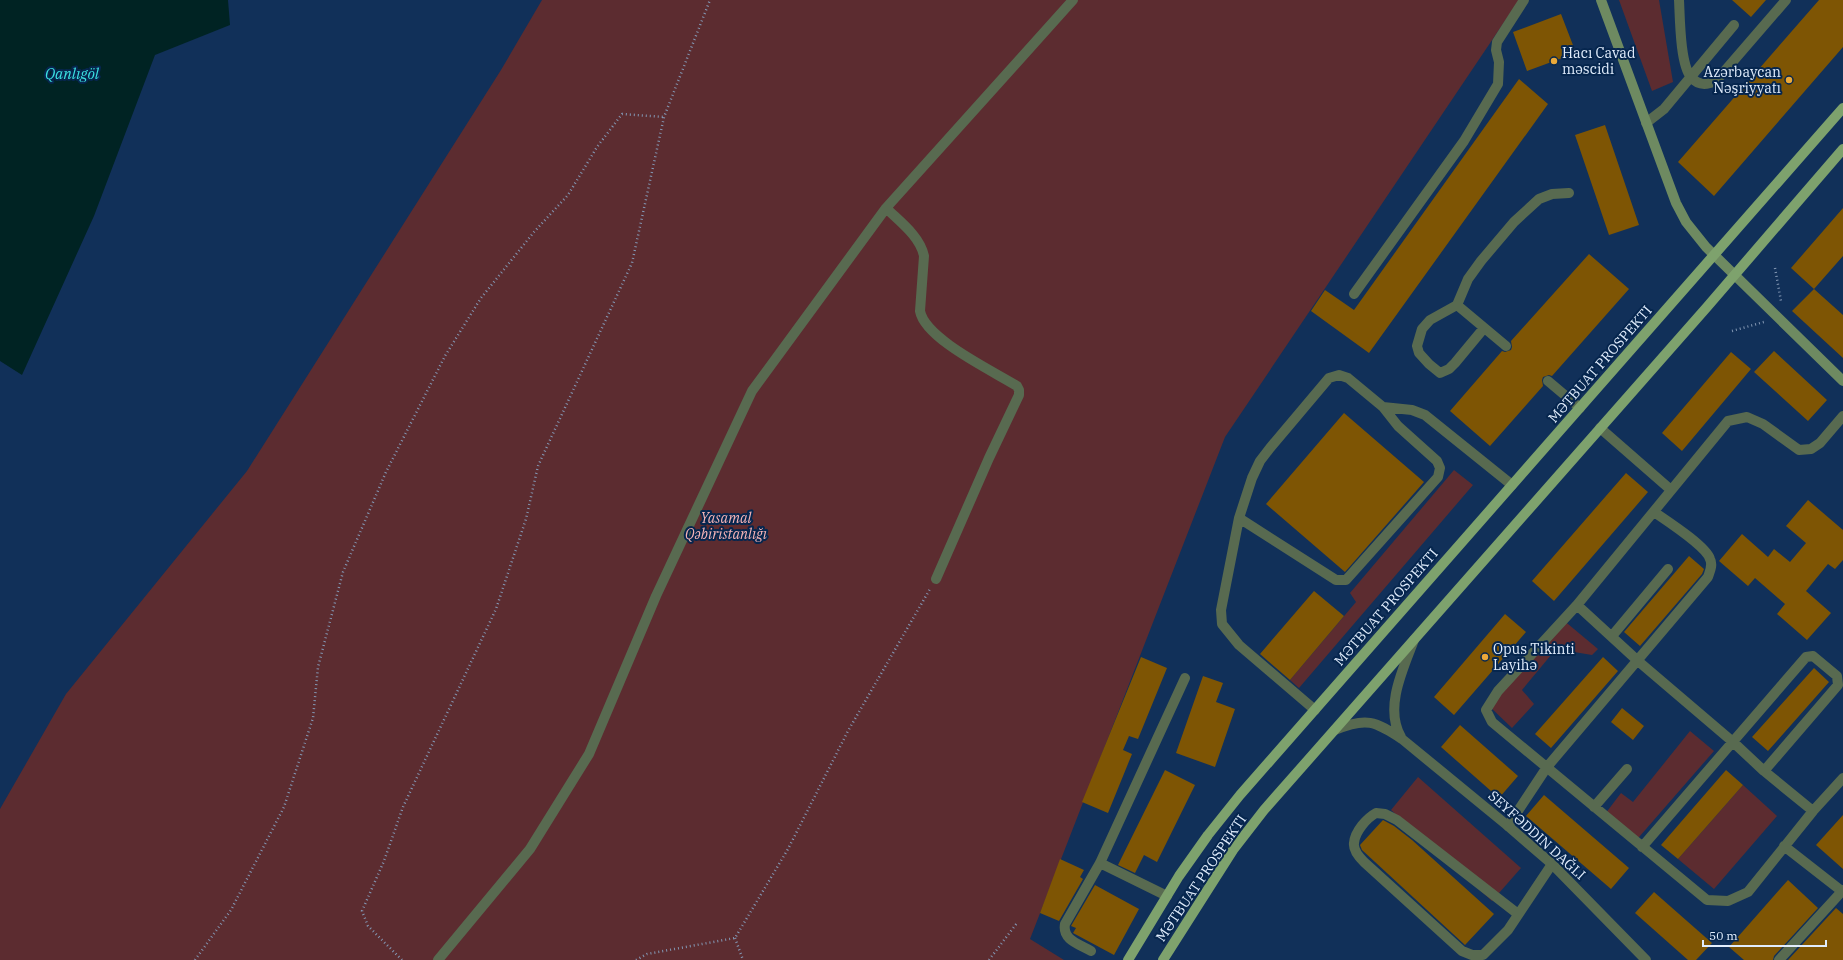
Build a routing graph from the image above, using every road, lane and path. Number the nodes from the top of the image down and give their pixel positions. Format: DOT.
graph roads {
  1 [pos="710,0"];
  2 [pos="1073,0"];
  3 [pos="1524,0"];
  4 [pos="1601,0"];
  5 [pos="1679,0"];
  6 [pos="1786,0"];
  7 [pos="1734,25"];
  8 [pos="1690,77"];
  9 [pos="1843,108"];
  10 [pos="664,117"];
  11 [pos="1646,123"];
  12 [pos="1843,150"];
  13 [pos="1569,193"];
  14 [pos="886,208"];
  15 [pos="1714,255"];
  16 [pos="1775,268"];
  17 [pos="1734,275"];
  18 [pos="1354,294"];
  19 [pos="1782,304"];
  20 [pos="1457,305"];
  21 [pos="1764,322"];
  22 [pos="1484,328"];
  23 [pos="1732,331"];
  24 [pos="1506,346"];
  25 [pos="1548,381"];
  26 [pos="1843,381"];
  27 [pos="1383,407"];
  28 [pos="1580,408"];
  29 [pos="1843,416"];
  30 [pos="1600,428"];
  31 [pos="1512,485"];
  32 [pos="1671,490"];
  33 [pos="1654,512"];
  34 [pos="1239,518"];
  35 [pos="1668,569"];
  36 [pos="936,579"];
  37 [pos="1577,605"];
  38 [pos="1612,636"];
  39 [pos="1415,637"];
  40 [pos="1638,661"];
  41 [pos="1185,678"];
  42 [pos="1315,710"];
  43 [pos="1335,730"];
  44 [pos="1402,739"];
  45 [pos="1733,742"];
  46 [pos="1547,767"];
  47 [pos="1627,769"];
  48 [pos="1764,771"];
  49 [pos="1843,778"];
  50 [pos="1594,807"];
  51 [pos="1813,811"];
  52 [pos="1508,826"];
  53 [pos="1784,846"];
  54 [pos="1642,847"];
  55 [pos="1100,863"];
  56 [pos="1552,864"];
  57 [pos="1843,891"];
  58 [pos="1167,896"];
  59 [pos="1518,914"];
  60 [pos="1016,923"];
  61 [pos="735,938"];
  62 [pos="1091,951"];
  63 [pos="196,960"];
  64 [pos="402,960"];
  65 [pos="438,960"];
  66 [pos="636,960"];
  67 [pos="743,960"];
  68 [pos="989,960"];
  69 [pos="1128,960"];
  70 [pos="1163,960"];
  71 [pos="1646,960"];
  72 [pos="1779,960"];
  1 -- 10 [label="path"];
  2 -- 14 [label="street"];
  3 -- 18 [label="street"];
  4 -- 11 [label="main road"];
  5 -- 8 [label="street"];
  6 -- 8 [label="street"];
  7 -- 8 [label="street"];
  8 -- 11 [label="street"];
  9 -- 15 [label="main road, MƏTBUAT PROSPEKTI"];
  10 -- 63 [label="path"];
  10 -- 64 [label="path"];
  11 -- 15 [label="main road"];
  12 -- 17 [label="main road, MƏTBUAT PROSPEKTI"];
  13 -- 20 [label="street"];
  14 -- 36 [label="street"];
  14 -- 65 [label="street"];
  15 -- 17 [label="main road"];
  15 -- 28 [label="main road, MƏTBUAT PROSPEKTI"];
  16 -- 19 [label="path"];
  17 -- 26 [label="main road"];
  17 -- 30 [label="main road, MƏTBUAT PROSPEKTI"];
  20 -- 22 [label="street"];
  20 -- 22 [label="street"];
  21 -- 23 [label="path"];
  22 -- 24 [label="street"];
  25 -- 28 [label="street"];
  27 -- 31 [label="street"];
  27 -- 34 [label="street"];
  27 -- 34 [label="street"];
  28 -- 31 [label="main road, MƏTBUAT PROSPEKTI"];
  29 -- 32 [label="street"];
  30 -- 32 [label="street"];
  30 -- 39 [label="main road, MƏTBUAT PROSPEKTI"];
  31 -- 42 [label="main road, MƏTBUAT PROSPEKTI"];
  32 -- 33 [label="street"];
  33 -- 37 [label="street"];
  33 -- 40 [label="street"];
  34 -- 42 [label="street"];
  35 -- 38 [label="street"];
  36 -- 61 [label="path"];
  37 -- 38 [label="street"];
  37 -- 46 [label="street"];
  38 -- 40 [label="street"];
  39 -- 43 [label="main road, MƏTBUAT PROSPEKTI"];
  39 -- 44 [label="street"];
  40 -- 45 [label="street"];
  40 -- 46 [label="street"];
  41 -- 55 [label="street"];
  42 -- 58 [label="main road, MƏTBUAT PROSPEKTI"];
  43 -- 44 [label="street"];
  43 -- 70 [label="main road, MƏTBUAT PROSPEKTI"];
  44 -- 52 [label="street"];
  45 -- 48 [label="street"];
  45 -- 48 [label="street"];
  45 -- 54 [label="street"];
  46 -- 50 [label="street"];
  46 -- 52 [label="street"];
  47 -- 50 [label="street"];
  48 -- 51 [label="street"];
  49 -- 51 [label="street"];
  50 -- 54 [label="street"];
  51 -- 53 [label="street"];
  52 -- 56 [label="street"];
  53 -- 54 [label="street"];
  53 -- 57 [label="street"];
  55 -- 58 [label="street"];
  55 -- 62 [label="street"];
  56 -- 59 [label="street"];
  56 -- 71 [label="street"];
  57 -- 72 [label="street"];
  58 -- 69 [label="main road, MƏTBUAT PROSPEKTI"];
  59 -- 59 [label="street"];
  60 -- 68 [label="path"];
  61 -- 66 [label="path"];
  61 -- 67 [label="path"];
}
